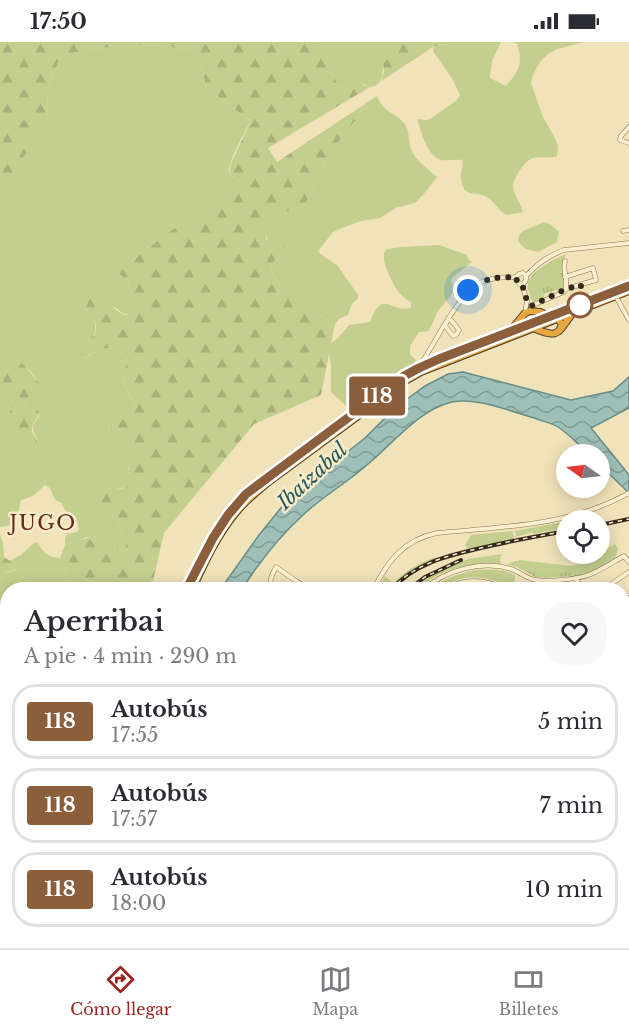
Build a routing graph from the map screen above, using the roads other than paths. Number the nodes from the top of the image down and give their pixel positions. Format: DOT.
graph roads {
  1 [pos="629,127"];
  2 [pos="629,143"];
  3 [pos="629,230"];
  4 [pos="623,231"];
  5 [pos="629,243"];
  6 [pos="565,261"];
  7 [pos="526,276"];
  8 [pos="516,277"];
  9 [pos="565,277"];
  10 [pos="522,284"];
  11 [pos="566,289"];
  12 [pos="628,290"];
  13 [pos="614,294"];
  14 [pos="607,300"];
  15 [pos="527,301"];
  16 [pos="621,307"];
  17 [pos="533,309"];
  18 [pos="572,313"];
  19 [pos="524,315"];
  20 [pos="553,318"];
  21 [pos="629,320"];
  22 [pos="530,327"];
  23 [pos="560,331"];
  24 [pos="508,333"];
  25 [pos="423,361"];
  26 [pos="627,494"];
  27 [pos="629,562"];
  28 [pos="629,572"];
  29 [pos="574,578"];
  30 [pos="190,582"];
  31 [pos="196,582"];
  32 [pos="270,582"];
  33 [pos="296,582"];
  34 [pos="377,582"];
  35 [pos="435,582"];
  36 [pos="464,582"];
  37 [pos="488,582"];
  38 [pos="577,582"];
  39 [pos="615,582"];
  1 -- 2 [label="street"];
  3 -- 4 [label="street"];
  5 -- 7 [label="street"];
  6 -- 9 [label="street"];
  7 -- 8 [label="street"];
  7 -- 10 [label="street"];
  8 -- 10 [label="street"];
  8 -- 25 [label="street"];
  9 -- 11 [label="street"];
  9 -- 11 [label="street"];
  10 -- 15 [label="street"];
  11 -- 17 [label="street"];
  12 -- 13 [label="highway"];
  12 -- 16 [label="street"];
  13 -- 14 [label="highway"];
  13 -- 16 [label="street"];
  13 -- 20 [label="highway"];
  14 -- 16 [label="street"];
  14 -- 18 [label="highway"];
  15 -- 17 [label="street"];
  15 -- 19 [label="street"];
  16 -- 21 [label="street"];
  17 -- 19 [label="highway"];
  17 -- 20 [label="highway"];
  18 -- 20 [label="highway"];
  18 -- 23 [label="highway"];
  19 -- 22 [label="highway"];
  19 -- 24 [label="highway"];
  20 -- 22 [label="highway"];
  20 -- 23 [label="highway"];
  22 -- 23 [label="highway"];
  22 -- 24 [label="highway"];
  22 -- 31 [label="highway"];
  24 -- 30 [label="highway"];
  26 -- 34 [label="street"];
  27 -- 29 [label="street"];
  28 -- 39 [label="street"];
  29 -- 35 [label="street"];
  29 -- 38 [label="street"];
  32 -- 33 [label="street"];
  36 -- 37 [label="street"];
}
